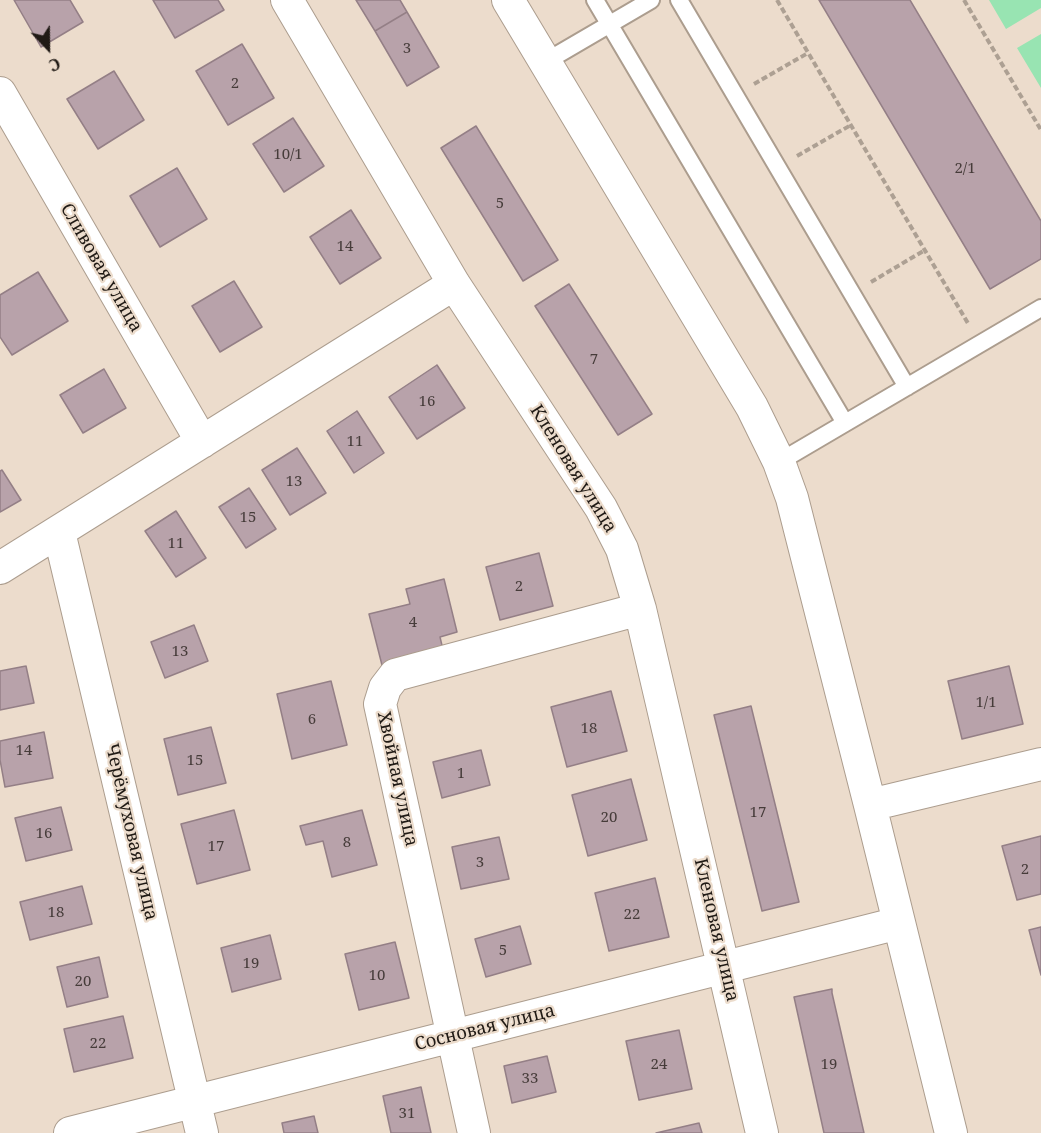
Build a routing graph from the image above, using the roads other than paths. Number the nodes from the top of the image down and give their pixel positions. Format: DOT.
graph roads {
  1 [pos="286,0"];
  2 [pos="508,0"];
  3 [pos="595,0"];
  4 [pos="651,0"];
  5 [pos="679,0"];
  6 [pos="609,24"];
  7 [pos="545,62"];
  8 [pos="0,93"];
  9 [pos="454,284"];
  10 [pos="1041,308"];
  11 [pos="908,387"];
  12 [pos="845,423"];
  13 [pos="202,442"];
  14 [pos="779,462"];
  15 [pos="59,532"];
  16 [pos="0,568"];
  17 [pos="640,609"];
  18 [pos="1041,764"];
  19 [pos="870,805"];
  20 [pos="899,923"];
  21 [pos="725,968"];
  22 [pos="452,1036"];
  23 [pos="195,1102"];
  24 [pos="70,1133"];
  25 [pos="202,1133"];
  26 [pos="474,1133"];
  27 [pos="762,1133"];
  28 [pos="951,1133"];
  1 -- 9 [label="street, Кленовая улица"];
  2 -- 7 [label="street"];
  3 -- 6 [label="lane"];
  4 -- 6 [label="lane"];
  5 -- 11 [label="lane"];
  6 -- 7 [label="lane"];
  6 -- 12 [label="lane"];
  7 -- 14 [label="street"];
  8 -- 13 [label="street, Сливовая улица"];
  9 -- 13 [label="street"];
  9 -- 17 [label="street, Кленовая улица"];
  10 -- 11 [label="lane"];
  11 -- 12 [label="lane"];
  12 -- 14 [label="lane"];
  13 -- 15 [label="street"];
  14 -- 19 [label="street"];
  15 -- 16 [label="street"];
  15 -- 23 [label="street, Черёмуховая улица"];
  17 -- 21 [label="street, Кленовая улица"];
  17 -- 22 [label="street, Хвойная улица"];
  18 -- 19 [label="street"];
  19 -- 20 [label="street"];
  20 -- 21 [label="street, Сосновая улица"];
  20 -- 28 [label="street"];
  21 -- 22 [label="street, Сосновая улица"];
  21 -- 27 [label="street, Кленовая улица"];
  22 -- 23 [label="street, Сосновая улица"];
  22 -- 26 [label="street, Хвойная улица"];
  23 -- 24 [label="street, Сосновая улица"];
  23 -- 25 [label="street, Черёмуховая улица"];
}
